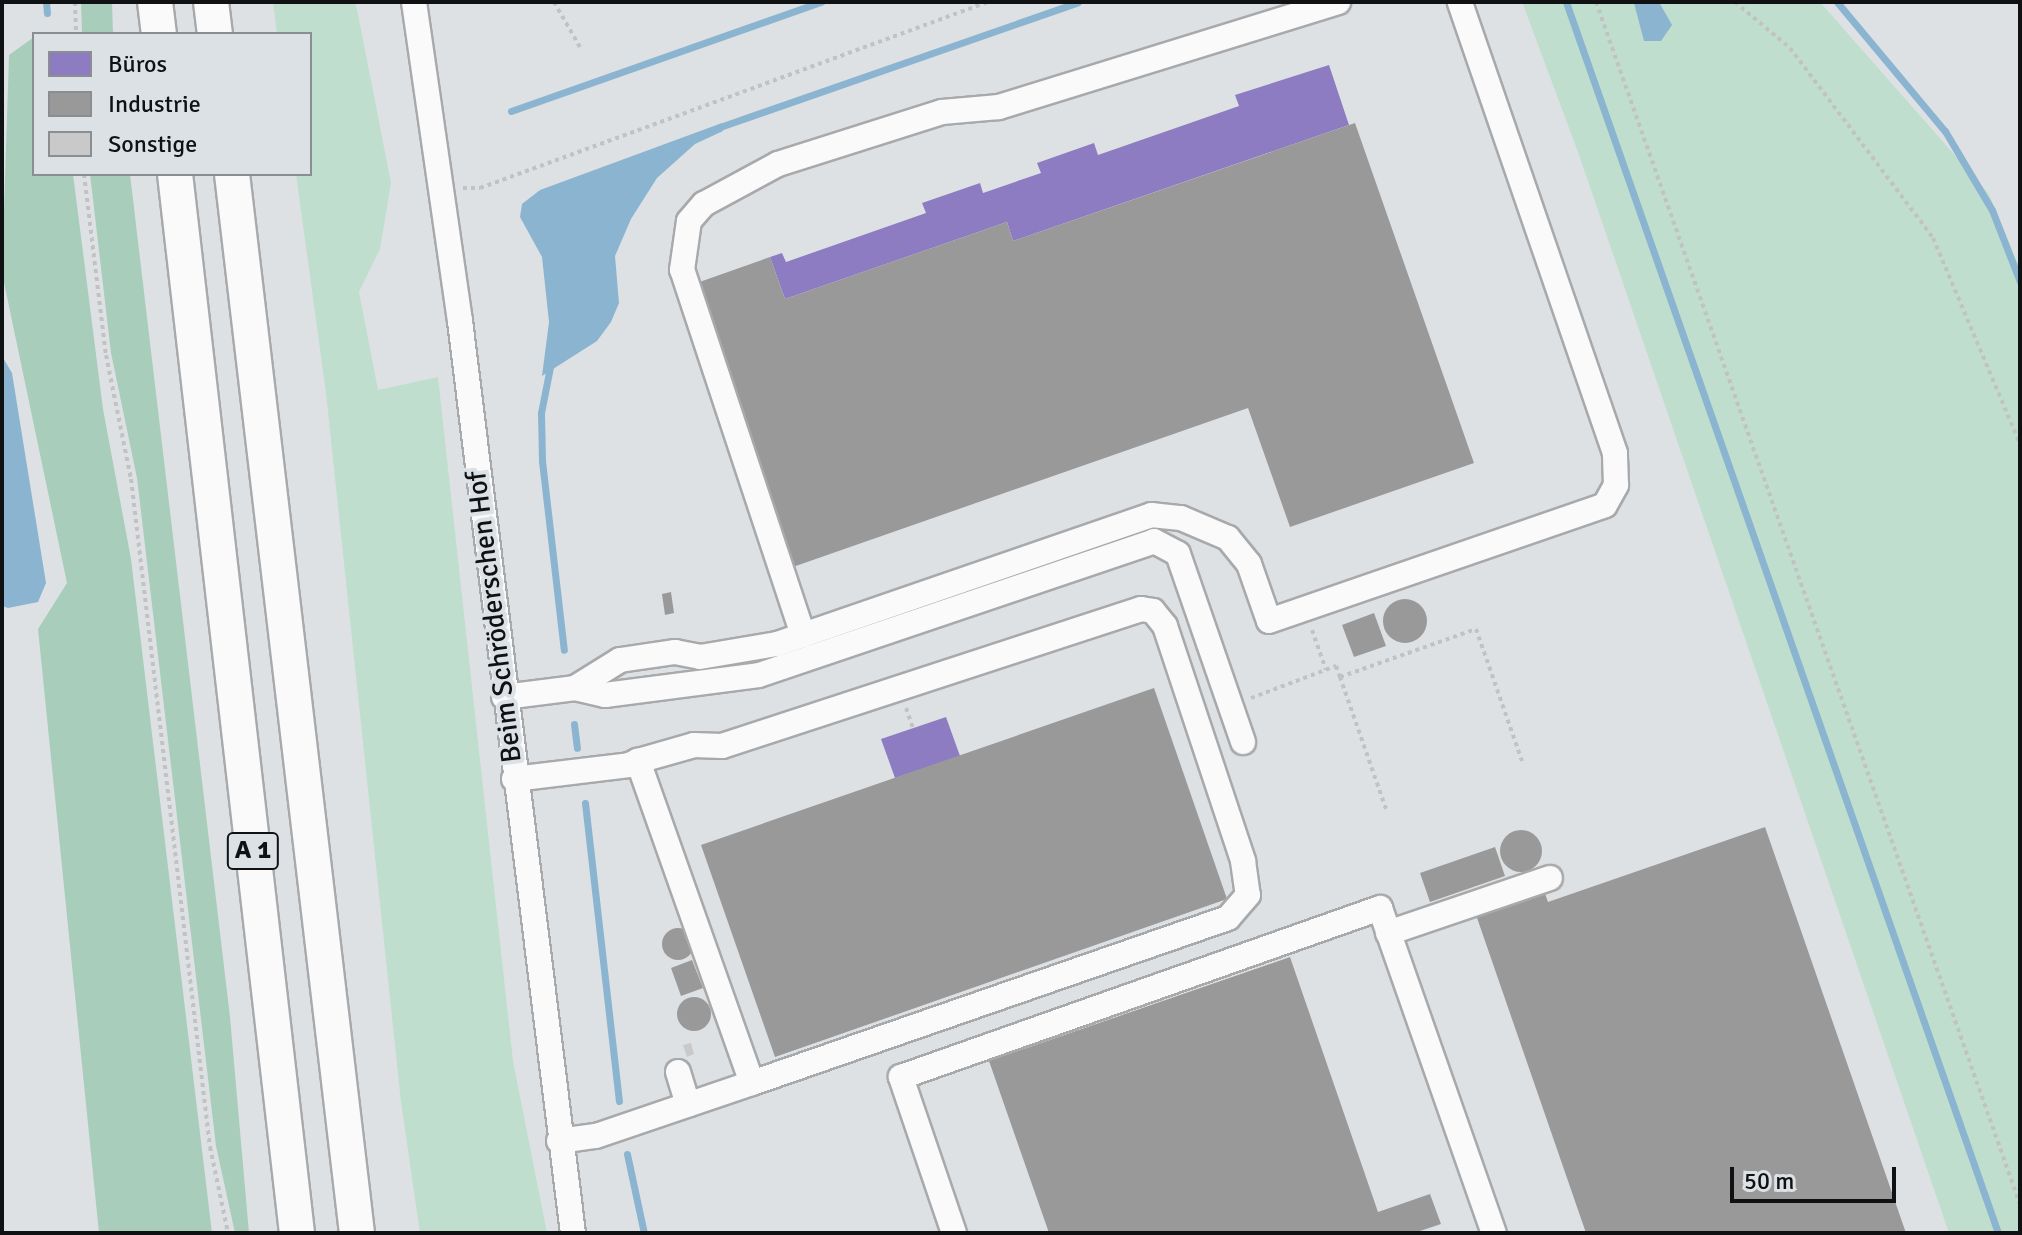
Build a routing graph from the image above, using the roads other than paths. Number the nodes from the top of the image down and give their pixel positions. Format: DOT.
graph roads {
  1 [pos="155,2"];
  2 [pos="211,2"];
  3 [pos="414,2"];
  4 [pos="1338,2"];
  5 [pos="1460,2"];
  6 [pos="159,32"];
  7 [pos="215,32"];
  8 [pos="175,176"];
  9 [pos="232,176"];
  10 [pos="803,635"];
  11 [pos="575,688"];
  12 [pos="504,697"];
  13 [pos="1243,742"];
  14 [pos="638,761"];
  15 [pos="514,779"];
  16 [pos="1550,878"];
  17 [pos="1388,933"];
  18 [pos="678,1072"];
  19 [pos="752,1083"];
  20 [pos="688,1105"];
  21 [pos="559,1141"];
  22 [pos="350,1163"];
  23 [pos="297,1233"];
  24 [pos="357,1233"];
  25 [pos="369,1233"];
  26 [pos="573,1233"];
  27 [pos="954,1233"];
  28 [pos="1494,1233"];
  1 -- 6 [label="highway"];
  2 -- 7 [label="highway"];
  3 -- 12 [label="street, Beim Schröderschen Hof"];
  4 -- 10 [label="street"];
  5 -- 10 [label="street"];
  8 -- 23 [label="highway, A 1"];
  9 -- 22 [label="highway, A 1"];
  10 -- 11 [label="street"];
  11 -- 12 [label="street"];
  11 -- 13 [label="street"];
  12 -- 15 [label="street, Beim Schröderschen Hof"];
  14 -- 15 [label="street"];
  14 -- 19 [label="street"];
  14 -- 19 [label="street"];
  15 -- 21 [label="street, Beim Schröderschen Hof"];
  16 -- 17 [label="street"];
  17 -- 27 [label="street"];
  17 -- 28 [label="street"];
  18 -- 20 [label="street"];
  19 -- 20 [label="street"];
  20 -- 21 [label="street"];
  21 -- 26 [label="street, Beim Schröderschen Hof"];
  22 -- 24 [label="highway"];
  22 -- 25 [label="highway, A 1"];
}
